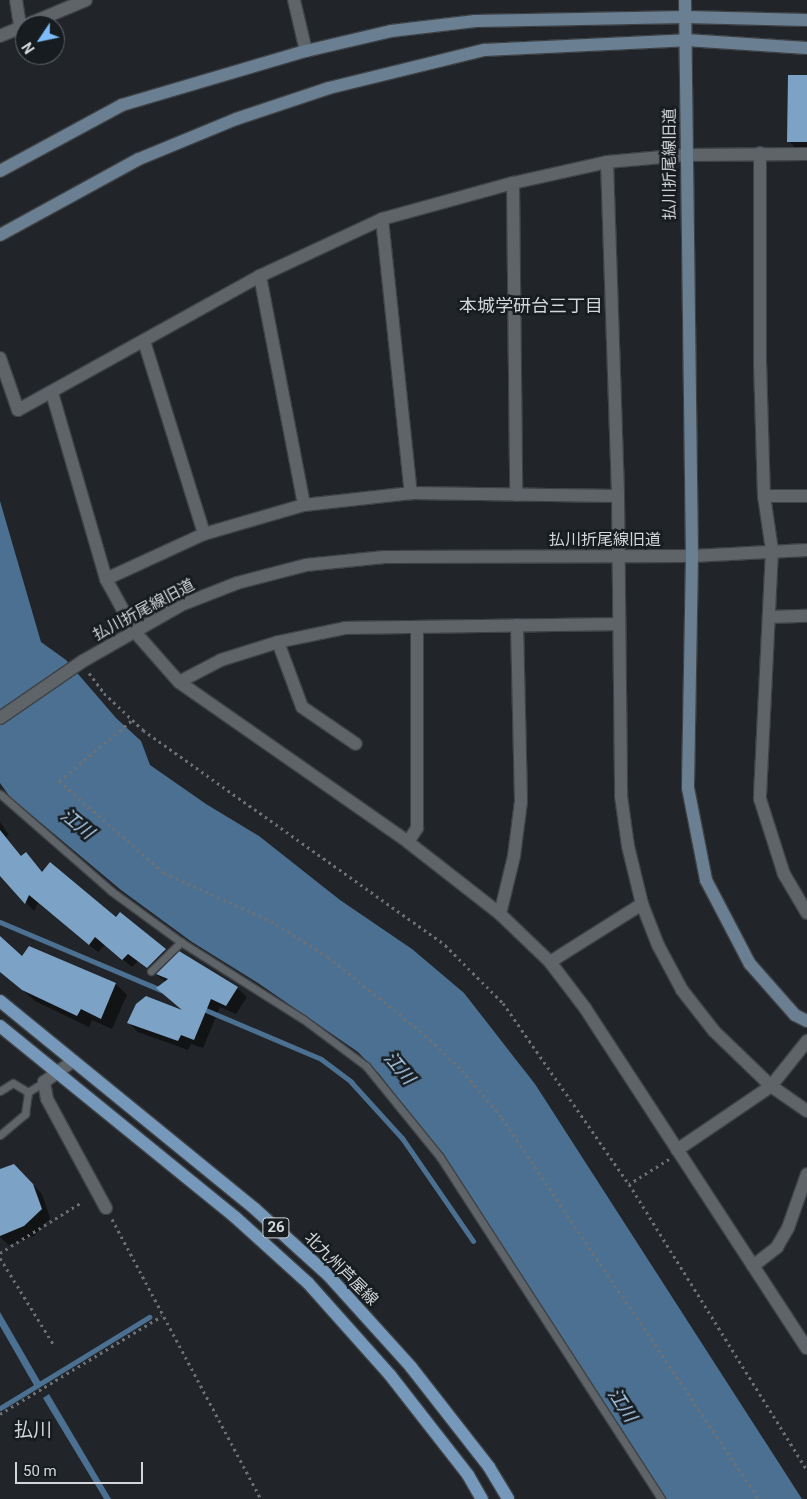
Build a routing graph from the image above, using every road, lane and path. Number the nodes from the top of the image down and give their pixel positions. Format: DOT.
graph roads {
  1 [pos="16,0"];
  2 [pos="86,0"];
  3 [pos="294,0"];
  4 [pos="685,0"];
  5 [pos="18,15"];
  6 [pos="48,15"];
  7 [pos="686,17"];
  8 [pos="807,20"];
  9 [pos="15,28"];
  10 [pos="0,36"];
  11 [pos="686,40"];
  12 [pos="807,48"];
  13 [pos="306,51"];
  14 [pos="760,153"];
  15 [pos="807,154"];
  16 [pos="685,155"];
  17 [pos="607,162"];
  18 [pos="0,171"];
  19 [pos="513,183"];
  20 [pos="382,219"];
  21 [pos="0,235"];
  22 [pos="260,276"];
  23 [pos="144,341"];
  24 [pos="0,358"];
  25 [pos="52,392"];
  26 [pos="411,493"];
  27 [pos="516,496"];
  28 [pos="618,496"];
  29 [pos="764,496"];
  30 [pos="807,496"];
  31 [pos="304,505"];
  32 [pos="204,534"];
  33 [pos="772,550"];
  34 [pos="807,550"];
  35 [pos="619,556"];
  36 [pos="692,556"];
  37 [pos="106,579"];
  38 [pos="807,616"];
  39 [pos="769,617"];
  40 [pos="618,624"];
  41 [pos="517,625"];
  42 [pos="417,627"];
  43 [pos="135,632"];
  44 [pos="278,642"];
  45 [pos="89,673"];
  46 [pos="179,682"];
  47 [pos="2,717"];
  48 [pos="131,721"];
  49 [pos="356,744"];
  50 [pos="0,794"];
  51 [pos="408,842"];
  52 [pos="642,904"];
  53 [pos="807,913"];
  54 [pos="500,914"];
  55 [pos="181,942"];
  56 [pos="550,962"];
  57 [pos="151,971"];
  58 [pos="0,1001"];
  59 [pos="807,1021"];
  60 [pos="0,1026"];
  61 [pos="807,1041"];
  62 [pos="73,1061"];
  63 [pos="56,1073"];
  64 [pos="44,1082"];
  65 [pos="771,1086"];
  66 [pos="0,1091"];
  67 [pos="28,1092"];
  68 [pos="807,1111"];
  69 [pos="0,1135"];
  70 [pos="678,1152"];
  71 [pos="807,1174"];
  72 [pos="628,1184"];
  73 [pos="82,1202"];
  74 [pos="106,1208"];
  75 [pos="0,1253"];
  76 [pos="0,1258"];
  77 [pos="753,1266"];
  78 [pos="162,1316"];
  79 [pos="54,1345"];
  80 [pos="807,1348"];
  81 [pos="0,1414"];
  82 [pos="807,1470"];
  83 [pos="261,1499"];
  84 [pos="482,1499"];
  85 [pos="508,1499"];
  86 [pos="661,1499"];
  87 [pos="759,1499"];
  1 -- 5 [label="street"];
  2 -- 6 [label="street"];
  3 -- 13 [label="street"];
  4 -- 7 [label="street, 払川折尾線旧道"];
  7 -- 8 [label="street"];
  7 -- 11 [label="street, 払川折尾線旧道"];
  7 -- 13 [label="street"];
  9 -- 10 [label="street"];
  11 -- 12 [label="street"];
  11 -- 16 [label="street, 払川折尾線旧道"];
  11 -- 21 [label="street"];
  13 -- 18 [label="street"];
  14 -- 15 [label="street"];
  14 -- 16 [label="street"];
  14 -- 29 [label="street"];
  16 -- 17 [label="street"];
  16 -- 36 [label="street, 払川折尾線旧道"];
  17 -- 19 [label="street"];
  17 -- 28 [label="street"];
  19 -- 20 [label="street"];
  19 -- 27 [label="street"];
  20 -- 22 [label="street"];
  20 -- 26 [label="street"];
  22 -- 23 [label="street"];
  22 -- 31 [label="street"];
  23 -- 25 [label="street"];
  23 -- 32 [label="street"];
  24 -- 25 [label="street"];
  25 -- 37 [label="street"];
  26 -- 27 [label="street"];
  26 -- 31 [label="street"];
  27 -- 28 [label="street"];
  28 -- 35 [label="street"];
  29 -- 30 [label="street"];
  29 -- 33 [label="street"];
  31 -- 32 [label="street"];
  32 -- 37 [label="street"];
  33 -- 34 [label="street"];
  33 -- 36 [label="street"];
  33 -- 39 [label="street"];
  35 -- 36 [label="street, 払川折尾線旧道"];
  35 -- 40 [label="street"];
  35 -- 43 [label="street, 払川折尾線旧道"];
  36 -- 59 [label="street"];
  37 -- 43 [label="street"];
  38 -- 39 [label="street"];
  39 -- 53 [label="street"];
  40 -- 41 [label="street"];
  40 -- 52 [label="street"];
  41 -- 42 [label="street"];
  41 -- 54 [label="street"];
  42 -- 44 [label="street"];
  42 -- 51 [label="street"];
  43 -- 46 [label="street"];
  43 -- 47 [label="street, 払川折尾線旧道"];
  44 -- 46 [label="street"];
  44 -- 49 [label="street"];
  45 -- 48 [label="path"];
  46 -- 51 [label="street"];
  48 -- 72 [label="path"];
  48 -- 87 [label="path"];
  50 -- 55 [label="lane"];
  51 -- 54 [label="street"];
  52 -- 56 [label="street"];
  52 -- 65 [label="street"];
  54 -- 56 [label="street"];
  55 -- 57 [label="lane"];
  55 -- 86 [label="lane"];
  56 -- 70 [label="street"];
  58 -- 62 [label="main road, 北九州芦屋線 / 26"];
  60 -- 63 [label="main road, 北九州芦屋線 / 26"];
  61 -- 65 [label="street"];
  62 -- 63 [label="street"];
  62 -- 85 [label="main road, 北九州芦屋線 / 26"];
  63 -- 64 [label="street"];
  63 -- 84 [label="main road, 北九州芦屋線 / 26"];
  64 -- 67 [label="lane"];
  64 -- 74 [label="street"];
  65 -- 68 [label="street"];
  65 -- 70 [label="street"];
  66 -- 67 [label="lane"];
  67 -- 69 [label="lane"];
  70 -- 72 [label="path"];
  70 -- 77 [label="street"];
  71 -- 77 [label="street"];
  72 -- 82 [label="path"];
  73 -- 75 [label="path"];
  74 -- 78 [label="path"];
  76 -- 79 [label="path"];
  77 -- 80 [label="street"];
  78 -- 81 [label="path"];
  78 -- 83 [label="path"];
}
